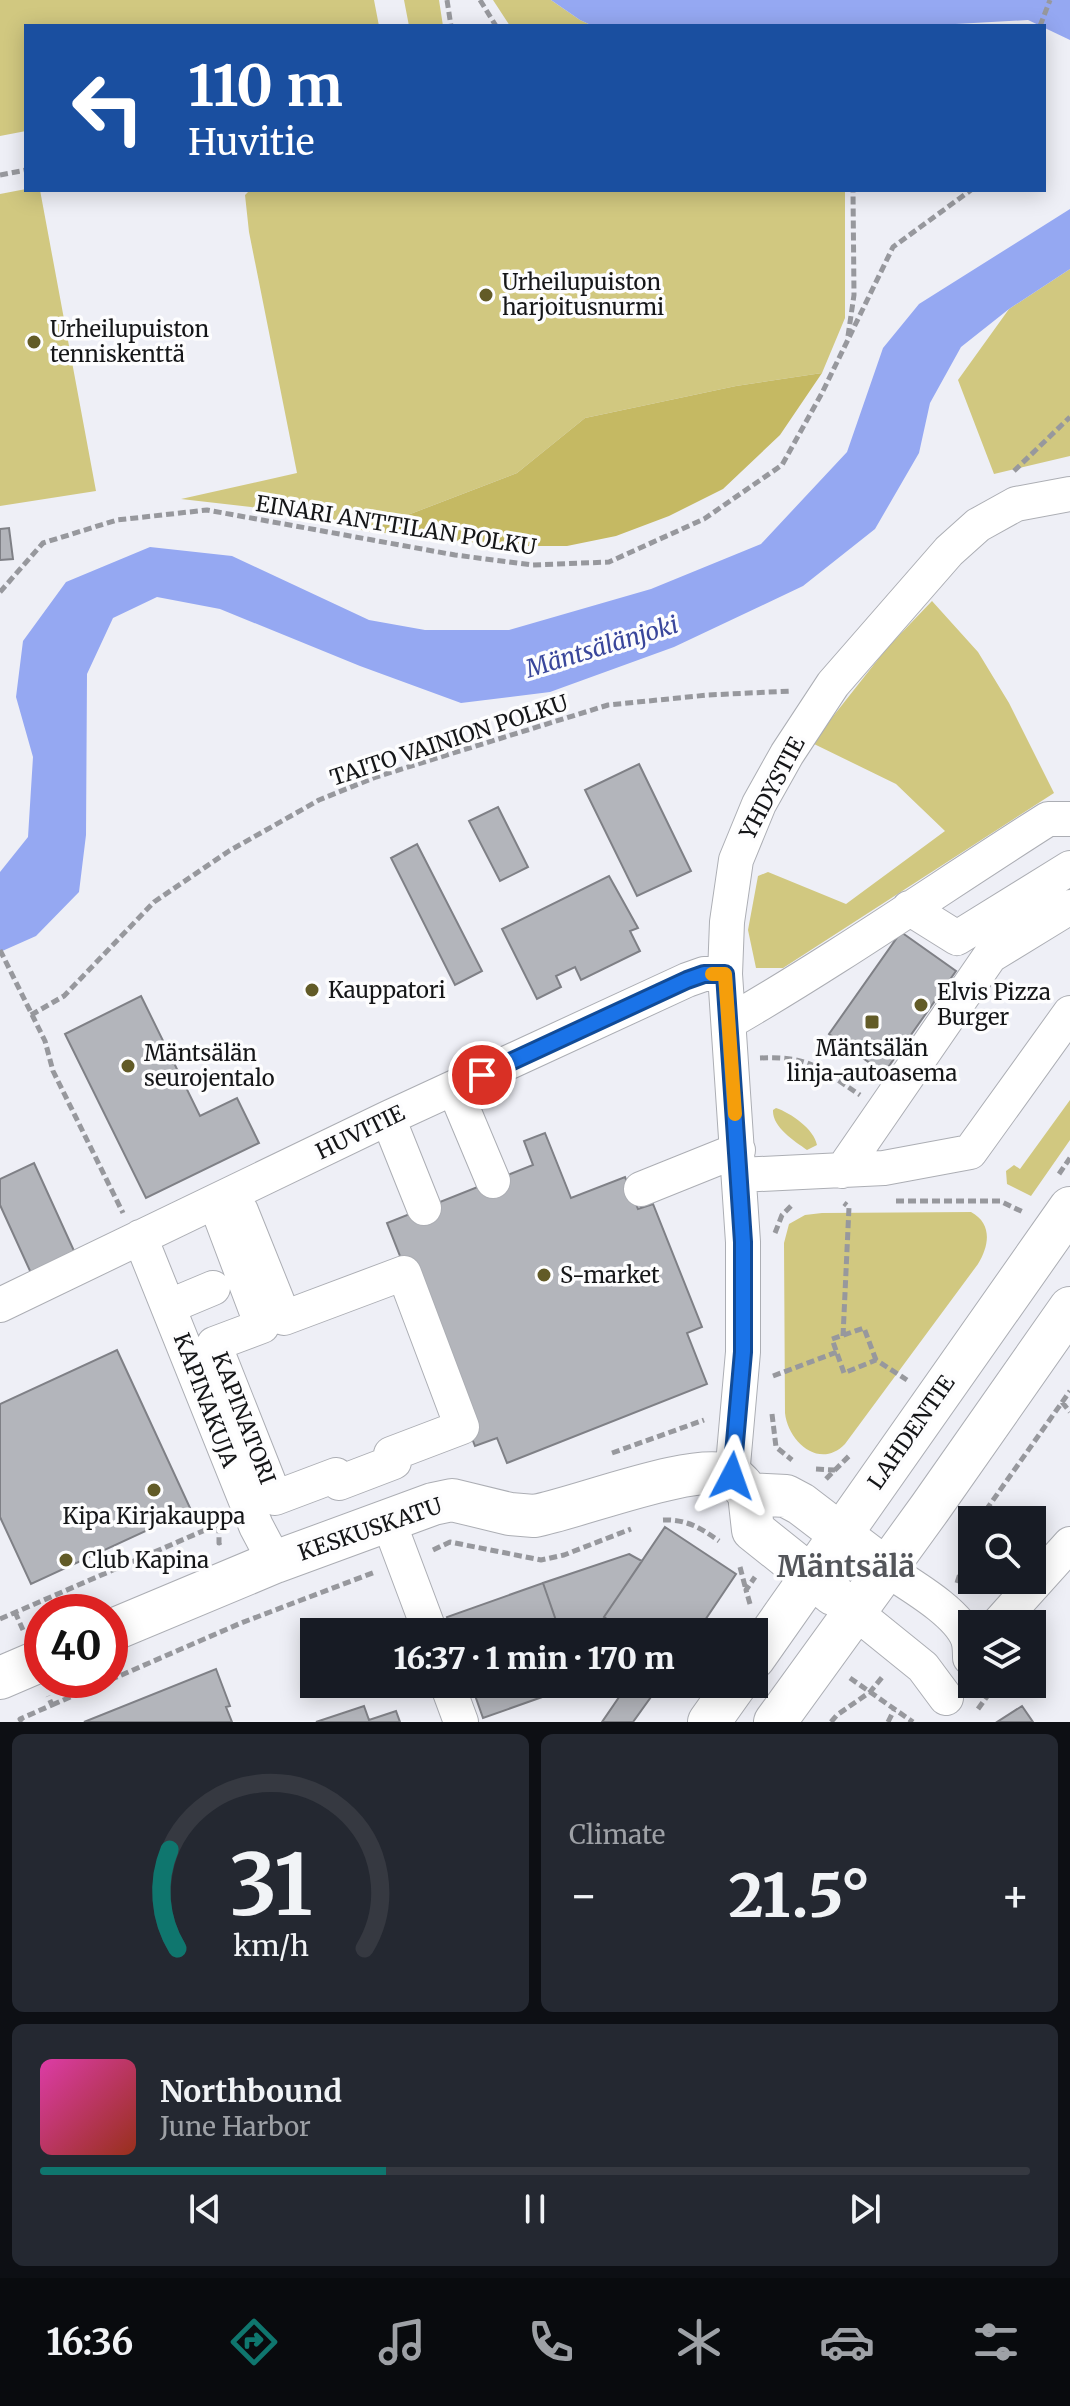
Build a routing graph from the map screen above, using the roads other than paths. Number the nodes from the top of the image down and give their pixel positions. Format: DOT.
graph roads {
  1 [pos="1070,494"];
  2 [pos="1070,819"];
  3 [pos="1070,868"];
  4 [pos="1070,907"];
  5 [pos="909,908"];
  6 [pos="725,974"];
  7 [pos="1070,1013"];
  8 [pos="729,1022"];
  9 [pos="454,1088"];
  10 [pos="379,1114"];
  11 [pos="739,1163"];
  12 [pos="493,1181"];
  13 [pos="848,1186"];
  14 [pos="641,1189"];
  15 [pos="424,1208"];
  16 [pos="1070,1208"];
  17 [pos="134,1240"];
  18 [pos="213,1288"];
  19 [pos="0,1305"];
  20 [pos="170,1306"];
  21 [pos="1070,1308"];
  22 [pos="336,1475"];
  23 [pos="741,1485"];
  24 [pos="388,1520"];
  25 [pos="840,1533"];
  26 [pos="266,1544"];
  27 [pos="1070,1544"];
  28 [pos="886,1569"];
  29 [pos="810,1576"];
  30 [pos="1011,1610"];
  31 [pos="855,1612"];
  32 [pos="425,1618"];
  33 [pos="128,1621"];
  34 [pos="958,1623"];
  35 [pos="768,1638"];
  36 [pos="24,1677"];
  37 [pos="0,1678"];
  38 [pos="958,1678"];
  39 [pos="452,1698"];
  40 [pos="726,1698"];
  41 [pos="938,1710"];
  42 [pos="461,1722"];
  43 [pos="709,1722"];
  44 [pos="775,1722"];
  1 -- 6 [label="street, YHDYSTIE"];
  2 -- 5 [label="street"];
  3 -- 5 [label="street"];
  4 -- 13 [label="street"];
  5 -- 8 [label="street"];
  6 -- 8 [label="street, YHDYSTIE"];
  6 -- 9 [label="street, HUVITIE"];
  7 -- 13 [label="street"];
  8 -- 11 [label="street, YHDYSTIE"];
  9 -- 10 [label="street, HUVITIE"];
  9 -- 12 [label="street"];
  10 -- 15 [label="street"];
  10 -- 17 [label="street, HUVITIE"];
  11 -- 13 [label="street"];
  11 -- 14 [label="street"];
  11 -- 23 [label="street, YHDYSTIE"];
  16 -- 25 [label="main road, LAHDENTIE"];
  17 -- 19 [label="street, HUVITIE"];
  17 -- 20 [label="street, KAPINAKUJA"];
  18 -- 20 [label="street"];
  20 -- 26 [label="street, KAPINAKUJA"];
  21 -- 28 [label="main road"];
  22 -- 22 [label="street, KAPINATORI"];
  23 -- 24 [label="main road, KESKUSKATU"];
  23 -- 25 [label="main road"];
  23 -- 29 [label="main road, YHDYSTIE"];
  24 -- 26 [label="main road, KESKUSKATU"];
  24 -- 32 [label="street"];
  25 -- 28 [label="main road"];
  25 -- 29 [label="main road, LAHDENTIE"];
  26 -- 33 [label="main road, KESKUSKATU"];
  27 -- 30 [label="street"];
  28 -- 31 [label="main road"];
  28 -- 34 [label="street"];
  29 -- 31 [label="main road, YHDYSTIE"];
  29 -- 35 [label="main road, LAHDENTIE"];
  31 -- 41 [label="street"];
  31 -- 44 [label="main road"];
  36 -- 37 [label="main road"];
  38 -- 41 [label="street"];
  39 -- 42 [label="street"];
  40 -- 43 [label="main road"];
}
